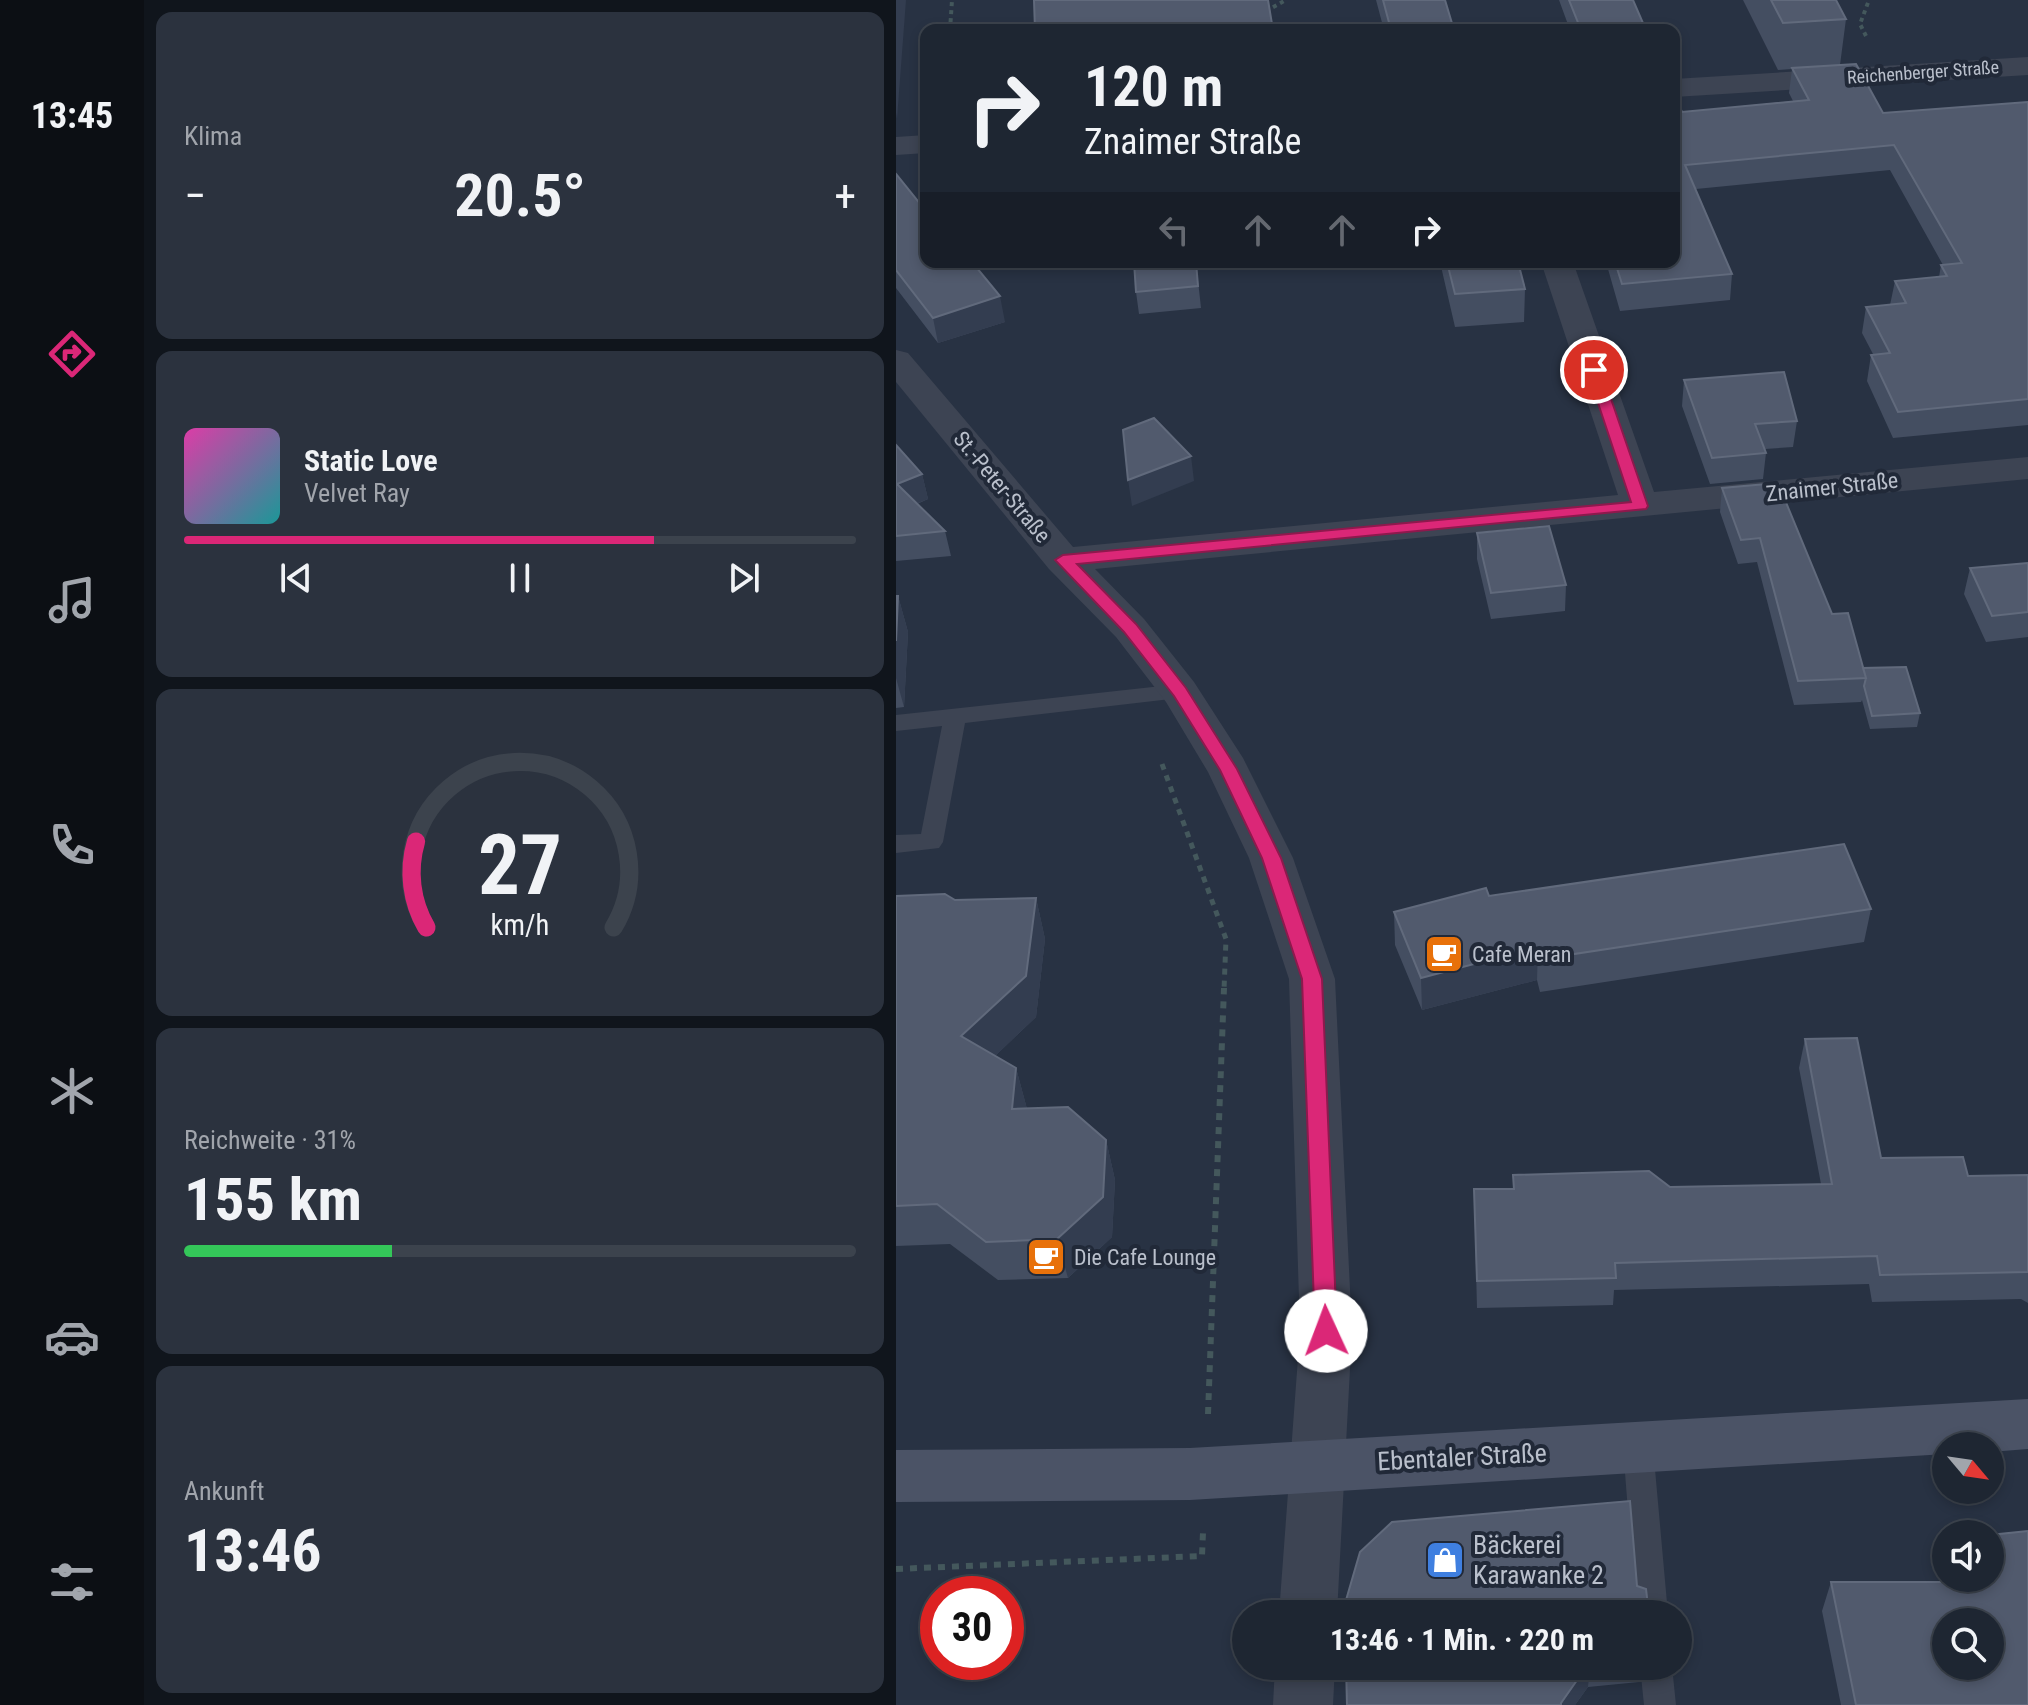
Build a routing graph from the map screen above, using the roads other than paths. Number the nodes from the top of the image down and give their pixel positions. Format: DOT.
graph roads {
  1 [pos="2028,66"];
  2 [pos="1680,88"];
  3 [pos="920,144"];
  4 [pos="896,146"];
  5 [pos="1559,268"];
  6 [pos="896,360"];
  7 [pos="2028,468"];
  8 [pos="1640,506"];
  9 [pos="1063,560"];
  10 [pos="1180,692"];
  11 [pos="955,716"];
  12 [pos="896,723"];
  13 [pos="896,844"];
  14 [pos="2028,1424"];
  15 [pos="1638,1447"];
  16 [pos="1315,1466"];
  17 [pos="896,1476"];
  18 [pos="1309,1600"];
  19 [pos="1651,1600"];
  20 [pos="1304,1680"];
  21 [pos="1657,1680"];
  22 [pos="1303,1705"];
  23 [pos="1660,1705"];
  1 -- 2 [label="street, Reichenberger Straße"];
  3 -- 4 [label="street"];
  5 -- 8 [label="street"];
  6 -- 9 [label="street, St.-Peter-Straße"];
  7 -- 8 [label="street, Znaimer Straße"];
  8 -- 9 [label="street, Znaimer Straße"];
  9 -- 10 [label="street, St.-Peter-Straße"];
  10 -- 11 [label="lane"];
  10 -- 16 [label="street, St.-Peter-Straße"];
  11 -- 12 [label="lane"];
  11 -- 13 [label="lane"];
  14 -- 15 [label="main road, Ebentaler Straße"];
  15 -- 16 [label="main road, Ebentaler Straße"];
  15 -- 19 [label="lane"];
  16 -- 17 [label="main road, Ebentaler Straße"];
  16 -- 18 [label="street, St.-Peter-Straße"];
  20 -- 22 [label="street"];
  21 -- 23 [label="lane"];
}
